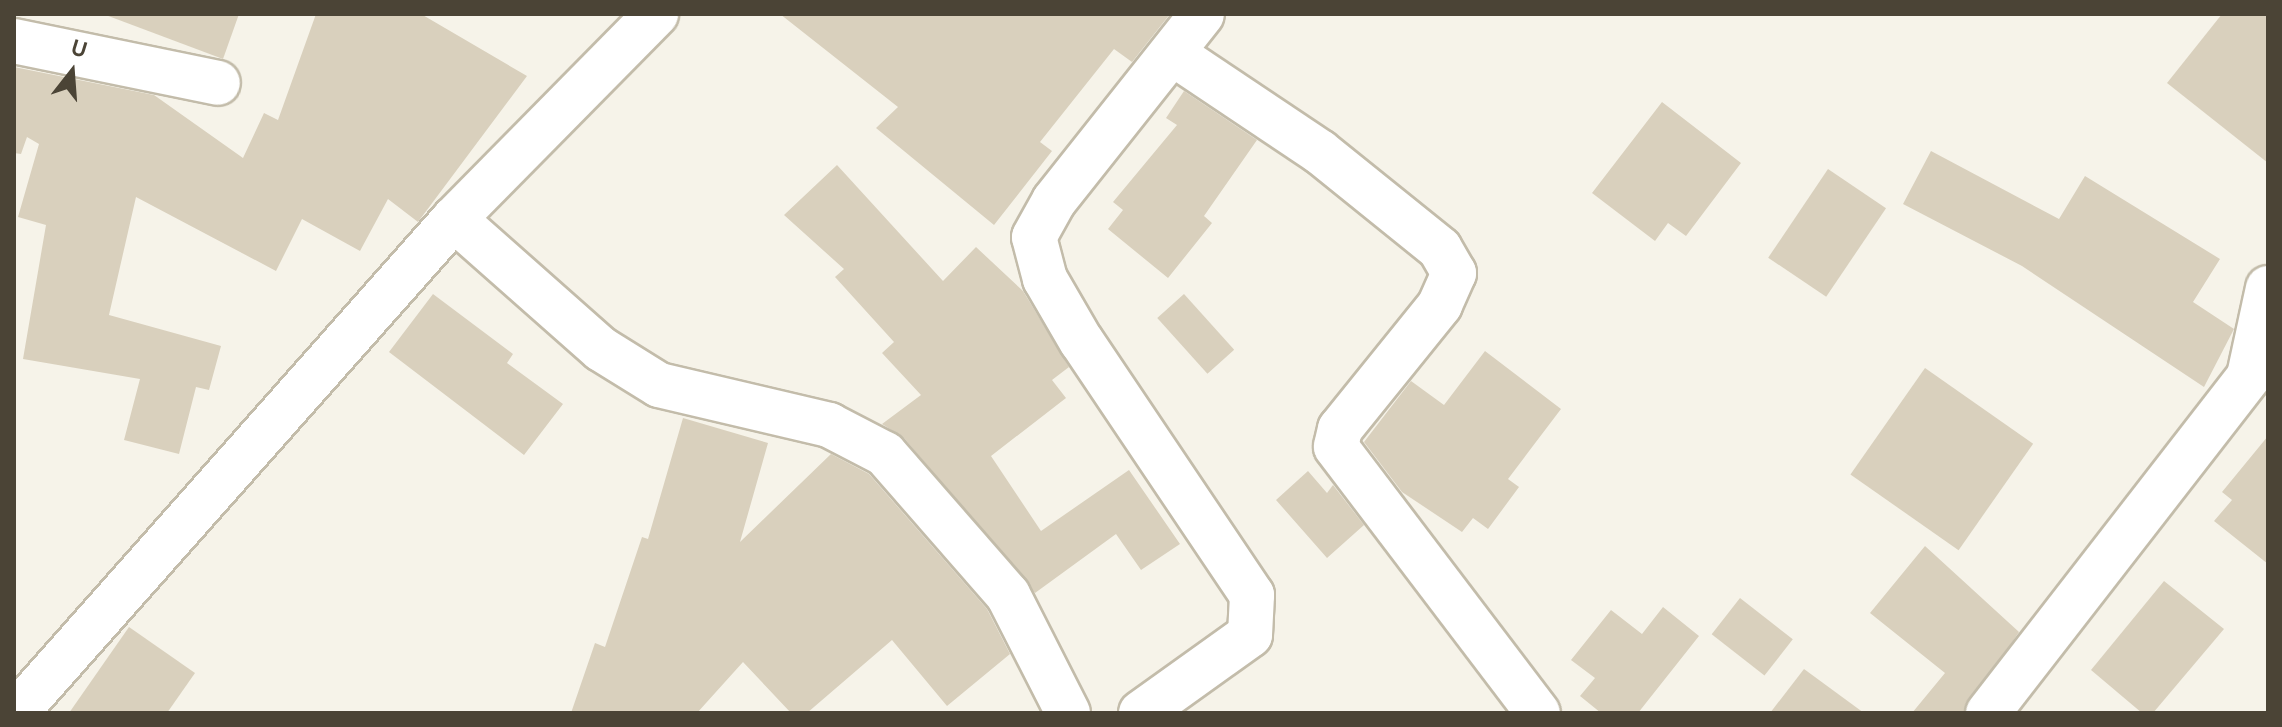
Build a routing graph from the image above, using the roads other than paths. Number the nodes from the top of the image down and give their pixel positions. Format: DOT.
graph roads {
  1 [pos="656,14"];
  2 [pos="1202,14"];
  3 [pos="14,41"];
  4 [pos="1175,55"];
  5 [pos="218,83"];
  6 [pos="454,219"];
  7 [pos="2268,288"];
  8 [pos="16,713"];
  9 [pos="1068,713"];
  10 [pos="1141,713"];
  11 [pos="1538,713"];
  12 [pos="1988,713"];
  1 -- 6 [label="street"];
  2 -- 4 [label="street"];
  3 -- 5 [label="street"];
  4 -- 10 [label="street"];
  4 -- 11 [label="street"];
  6 -- 8 [label="street"];
  6 -- 9 [label="street"];
  7 -- 12 [label="street"];
}
